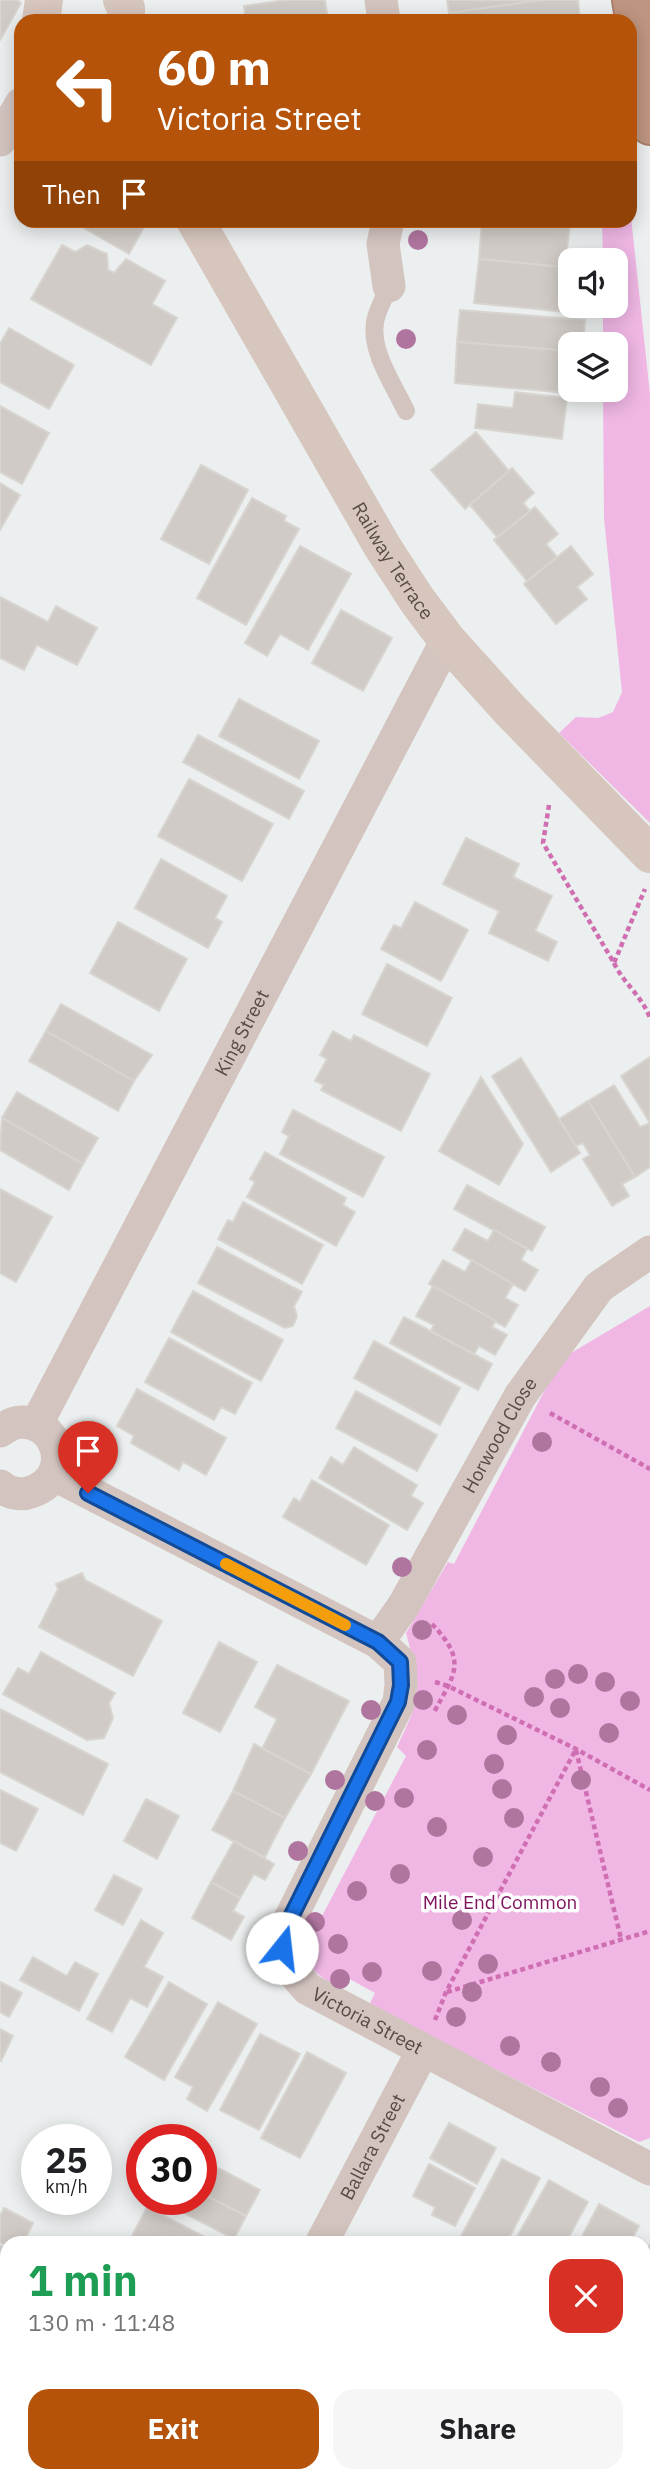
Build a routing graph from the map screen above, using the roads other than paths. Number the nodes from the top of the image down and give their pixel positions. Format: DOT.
graph roads {
  1 [pos="637,30"];
  2 [pos="14,116"];
  3 [pos="650,125"];
  4 [pos="0,140"];
  5 [pos="200,228"];
  6 [pos="386,228"];
  7 [pos="389,286"];
  8 [pos="406,411"];
  9 [pos="447,640"];
  10 [pos="650,854"];
  11 [pos="650,1252"];
  12 [pos="36,1425"];
  13 [pos="0,1431"];
  14 [pos="55,1475"];
  15 [pos="2,1492"];
  16 [pos="378,1642"];
  17 [pos="423,2050"];
  18 [pos="650,2169"];
  19 [pos="325,2236"];
  1 -- 3 [label="highway"];
  2 -- 4 [label="street"];
  5 -- 9 [label="street, Railway Terrace"];
  6 -- 7 [label="street"];
  7 -- 8 [label="lane"];
  9 -- 10 [label="street, Railway Terrace"];
  9 -- 12 [label="street, King Street"];
  11 -- 16 [label="street, Horwood Close"];
  12 -- 13 [label="street"];
  12 -- 14 [label="street"];
  14 -- 15 [label="street"];
  14 -- 16 [label="street"];
  16 -- 17 [label="street, Victoria Street"];
  17 -- 18 [label="street, Victoria Street"];
  17 -- 19 [label="street, Ballara Street"];
}
